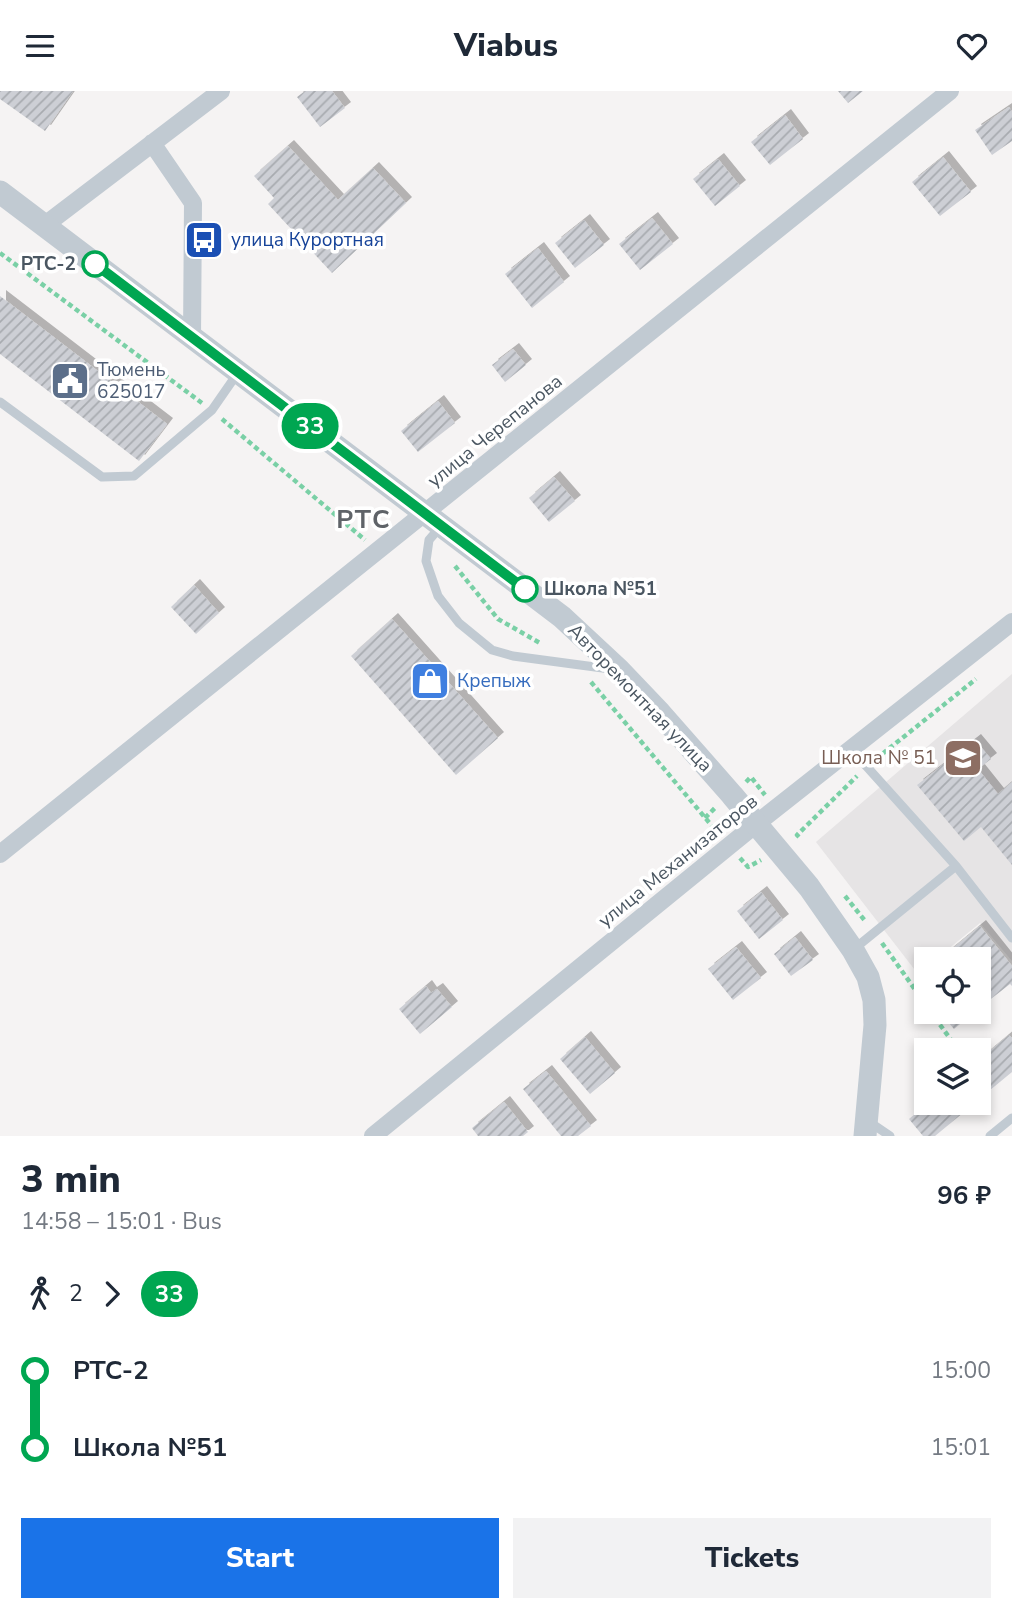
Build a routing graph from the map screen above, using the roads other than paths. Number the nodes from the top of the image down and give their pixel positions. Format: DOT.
graph roads {
  1 [pos="221,91"];
  2 [pos="950,91"];
  3 [pos="152,143"];
  4 [pos="1,194"];
  5 [pos="45,225"];
  6 [pos="192,338"];
  7 [pos="238,372"];
  8 [pos="0,402"];
  9 [pos="434,519"];
  10 [pos="1012,622"];
  11 [pos="619,670"];
  12 [pos="850,748"];
  13 [pos="756,824"];
  14 [pos="0,854"];
  15 [pos="956,866"];
  16 [pos="1012,938"];
  17 [pos="853,950"];
  18 [pos="1012,1118"];
  19 [pos="865,1128"];
  20 [pos="373,1136"];
  21 [pos="890,1136"];
  22 [pos="989,1136"];
  1 -- 3 [label="street"];
  2 -- 9 [label="street, улица Черепанова"];
  3 -- 5 [label="street"];
  3 -- 6 [label="street"];
  4 -- 5 [label="street, Авторемонтная улица"];
  5 -- 6 [label="street, Авторемонтная улица"];
  6 -- 7 [label="street, Авторемонтная улица"];
  7 -- 8 [label="lane"];
  7 -- 9 [label="street, Авторемонтная улица"];
  9 -- 11 [label="street, Авторемонтная улица"];
  9 -- 11 [label="lane"];
  9 -- 14 [label="street, улица Черепанова"];
  10 -- 12 [label="street, улица Механизаторов"];
  11 -- 13 [label="street, Авторемонтная улица"];
  12 -- 13 [label="street, улица Механизаторов"];
  12 -- 15 [label="lane"];
  13 -- 17 [label="street, Авторемонтная улица"];
  13 -- 20 [label="street, улица Механизаторов"];
  15 -- 16 [label="lane"];
  15 -- 17 [label="lane"];
  17 -- 19 [label="street, Авторемонтная улица"];
  18 -- 22 [label="lane"];
  19 -- 21 [label="lane"];
}
